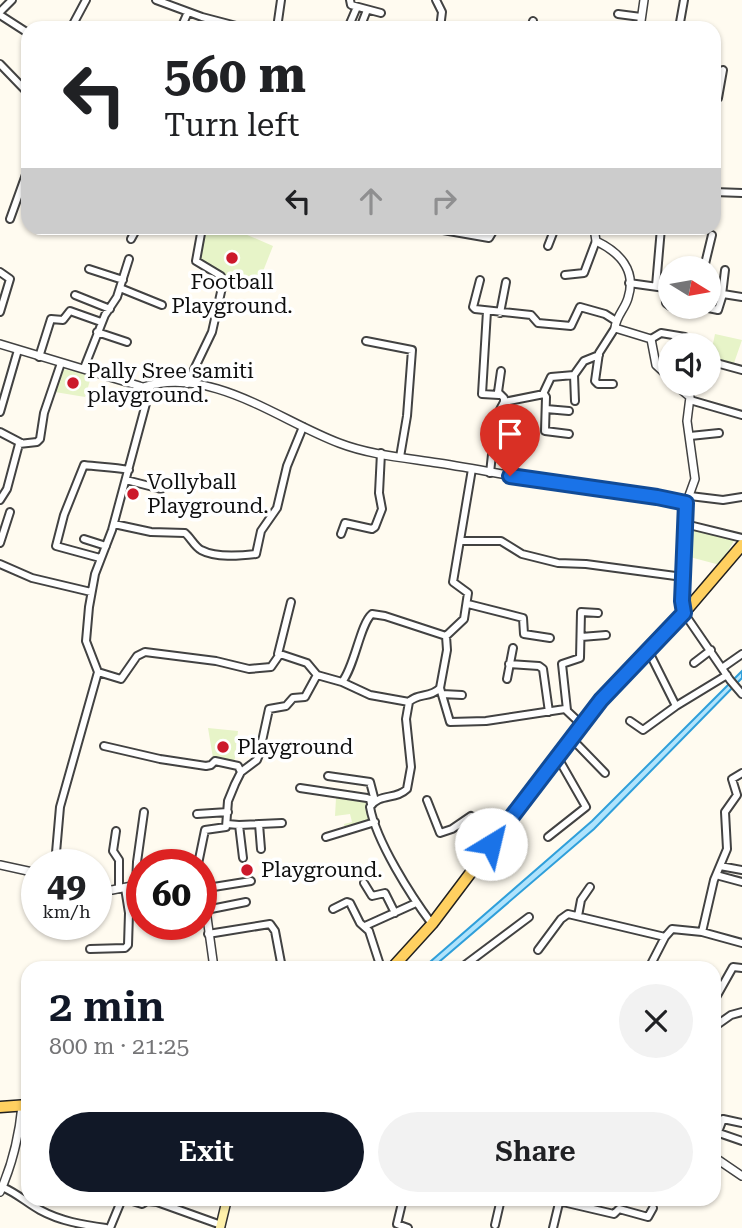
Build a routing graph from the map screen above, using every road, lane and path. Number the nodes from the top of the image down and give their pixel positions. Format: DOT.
graph roads {
  1 [pos="12,0"];
  2 [pos="86,0"];
  3 [pos="156,0"];
  4 [pos="281,0"];
  5 [pos="350,0"];
  6 [pos="436,0"];
  7 [pos="644,0"];
  8 [pos="684,0"];
  9 [pos="357,6"];
  10 [pos="368,10"];
  11 [pos="188,12"];
  12 [pos="0,13"];
  13 [pos="380,13"];
  14 [pos="618,14"];
  15 [pos="641,17"];
  16 [pos="75,21"];
  17 [pos="184,21"];
  18 [pos="213,21"];
  19 [pos="278,21"];
  20 [pos="351,21"];
  21 [pos="363,21"];
  22 [pos="441,21"];
  23 [pos="640,21"];
  24 [pos="680,21"];
  25 [pos="21,28"];
  26 [pos="0,64"];
  27 [pos="723,70"];
  28 [pos="721,84"];
  29 [pos="21,86"];
  30 [pos="21,188"];
  31 [pos="721,192"];
  32 [pos="742,193"];
  33 [pos="10,219"];
  34 [pos="133,235"];
  35 [pos="201,235"];
  36 [pos="472,235"];
  37 [pos="491,235"];
  38 [pos="552,235"];
  39 [pos="595,235"];
  40 [pos="660,235"];
  41 [pos="712,235"];
  42 [pos="131,239"];
  43 [pos="596,241"];
  44 [pos="548,246"];
  45 [pos="707,256"];
  46 [pos="130,259"];
  47 [pos="89,269"];
  48 [pos="725,270"];
  49 [pos="0,272"];
  50 [pos="565,275"];
  51 [pos="123,280"];
  52 [pos="480,280"];
  53 [pos="506,282"];
  54 [pos="629,283"];
  55 [pos="656,286"];
  56 [pos="120,288"];
  57 [pos="75,295"];
  58 [pos="722,295"];
  59 [pos="742,297"];
  60 [pos="721,299"];
  61 [pos="162,305"];
  62 [pos="110,309"];
  63 [pos="0,312"];
  64 [pos="487,312"];
  65 [pos="500,313"];
  66 [pos="102,322"];
  67 [pos="615,325"];
  68 [pos="97,332"];
  69 [pos="658,335"];
  70 [pos="650,339"];
  71 [pos="366,341"];
  72 [pos="127,342"];
  73 [pos="0,344"];
  74 [pos="18,350"];
  75 [pos="599,355"];
  76 [pos="39,357"];
  77 [pos="61,363"];
  78 [pos="721,364"];
  79 [pos="658,367"];
  80 [pos="84,369"];
  81 [pos="742,370"];
  82 [pos="501,371"];
  83 [pos="574,375"];
  84 [pos="187,384"];
  85 [pos="613,384"];
  86 [pos="150,385"];
  87 [pos="543,394"];
  88 [pos="499,395"];
  89 [pos="689,396"];
  90 [pos="691,400"];
  91 [pos="575,401"];
  92 [pos="504,402"];
  93 [pos="546,408"];
  94 [pos="569,411"];
  95 [pos="0,412"];
  96 [pos="742,415"];
  97 [pos="303,427"];
  98 [pos="0,432"];
  99 [pos="719,433"];
  100 [pos="569,434"];
  101 [pos="690,436"];
  102 [pos="21,443"];
  103 [pos="380,453"];
  104 [pos="400,457"];
  105 [pos="472,469"];
  106 [pos="129,470"];
  107 [pos="490,473"];
  108 [pos="126,480"];
  109 [pos="161,489"];
  110 [pos="742,497"];
  111 [pos="0,500"];
  112 [pos="688,500"];
  113 [pos="10,512"];
  114 [pos="114,524"];
  115 [pos="684,524"];
  116 [pos="341,534"];
  117 [pos="742,538"];
  118 [pos="84,539"];
  119 [pos="461,541"];
  120 [pos="0,543"];
  121 [pos="742,545"];
  122 [pos="106,546"];
  123 [pos="100,558"];
  124 [pos="0,564"];
  125 [pos="683,577"];
  126 [pos="91,593"];
  127 [pos="291,602"];
  128 [pos="468,604"];
  129 [pos="598,613"];
  130 [pos="684,613"];
  131 [pos="606,635"];
  132 [pos="446,636"];
  133 [pos="581,637"];
  134 [pos="550,638"];
  135 [pos="513,648"];
  136 [pos="648,650"];
  137 [pos="711,650"];
  138 [pos="278,654"];
  139 [pos="742,654"];
  140 [pos="694,663"];
  141 [pos="509,664"];
  142 [pos="722,668"];
  143 [pos="98,672"];
  144 [pos="317,675"];
  145 [pos="728,678"];
  146 [pos="507,679"];
  147 [pos="342,682"];
  148 [pos="441,691"];
  149 [pos="742,694"];
  150 [pos="462,695"];
  151 [pos="409,702"];
  152 [pos="676,706"];
  153 [pos="567,710"];
  154 [pos="549,712"];
  155 [pos="630,721"];
  156 [pos="582,725"];
  157 [pos="572,739"];
  158 [pos="104,746"];
  159 [pos="558,758"];
  160 [pos="241,772"];
  161 [pos="605,773"];
  162 [pos="742,773"];
  163 [pos="328,776"];
  164 [pos="300,788"];
  165 [pos="426,800"];
  166 [pos="373,803"];
  167 [pos="145,812"];
  168 [pos="228,812"];
  169 [pos="197,814"];
  170 [pos="375,822"];
  171 [pos="282,823"];
  172 [pos="228,824"];
  173 [pos="259,824"];
  174 [pos="239,825"];
  175 [pos="116,831"];
  176 [pos="326,837"];
  177 [pos="548,837"];
  178 [pos="495,839"];
  179 [pos="57,849"];
  180 [pos="139,849"];
  181 [pos="201,849"];
  182 [pos="261,849"];
  183 [pos="243,858"];
  184 [pos="0,865"];
  185 [pos="720,866"];
  186 [pos="21,870"];
  187 [pos="742,870"];
  188 [pos="716,875"];
  189 [pos="251,881"];
  190 [pos="742,882"];
  191 [pos="364,883"];
  192 [pos="217,886"];
  193 [pos="126,887"];
  194 [pos="590,887"];
  195 [pos="112,888"];
  196 [pos="122,888"];
  197 [pos="246,902"];
  198 [pos="416,903"];
  199 [pos="217,908"];
  200 [pos="333,909"];
  201 [pos="395,913"];
  202 [pos="578,916"];
  203 [pos="529,917"];
  204 [pos="432,924"];
  205 [pos="365,926"];
  206 [pos="702,932"];
  207 [pos="217,933"];
  208 [pos="665,937"];
  209 [pos="209,940"];
  210 [pos="742,943"];
  211 [pos="90,948"];
  212 [pos="538,950"];
  213 [pos="213,961"];
  214 [pos="281,961"];
  215 [pos="379,961"];
  216 [pos="398,961"];
  217 [pos="470,961"];
  218 [pos="653,961"];
  219 [pos="742,968"];
  220 [pos="721,988"];
  221 [pos="742,1012"];
  222 [pos="721,1022"];
  223 [pos="21,1105"];
  224 [pos="0,1107"];
  225 [pos="721,1123"];
  226 [pos="742,1123"];
  227 [pos="21,1127"];
  228 [pos="721,1134"];
  229 [pos="742,1141"];
  230 [pos="721,1162"];
  231 [pos="742,1176"];
  232 [pos="1,1189"];
  233 [pos="21,1195"];
  234 [pos="34,1206"];
  235 [pos="120,1206"];
  236 [pos="167,1206"];
  237 [pos="225,1206"];
  238 [pos="401,1206"];
  239 [pos="499,1206"];
  240 [pos="558,1206"];
  241 [pos="589,1206"];
  242 [pos="653,1208"];
  243 [pos="495,1225"];
  244 [pos="220,1227"];
  245 [pos="108,1228"];
  246 [pos="408,1228"];
  247 [pos="553,1228"];
  1 -- 12 [label="street"];
  2 -- 16 [label="street"];
  3 -- 11 [label="street"];
  4 -- 19 [label="street"];
  5 -- 9 [label="street"];
  6 -- 22 [label="street"];
  7 -- 15 [label="street"];
  8 -- 24 [label="street"];
  9 -- 10 [label="street"];
  9 -- 20 [label="street"];
  10 -- 13 [label="street"];
  10 -- 21 [label="street"];
  11 -- 17 [label="street"];
  11 -- 18 [label="street"];
  12 -- 25 [label="street"];
  14 -- 15 [label="street"];
  15 -- 23 [label="street"];
  26 -- 29 [label="street"];
  27 -- 28 [label="street"];
  30 -- 33 [label="street"];
  31 -- 32 [label="street"];
  34 -- 42 [label="street"];
  35 -- 84 [label="street"];
  36 -- 37 [label="street"];
  38 -- 44 [label="street"];
  39 -- 43 [label="street"];
  40 -- 55 [label="street"];
  41 -- 45 [label="street"];
  43 -- 50 [label="street"];
  43 -- 54 [label="street"];
  46 -- 51 [label="street"];
  47 -- 51 [label="street"];
  48 -- 58 [label="street"];
  49 -- 63 [label="street"];
  51 -- 56 [label="street"];
  52 -- 64 [label="street"];
  53 -- 65 [label="street"];
  54 -- 55 [label="street"];
  54 -- 67 [label="street"];
  56 -- 61 [label="street"];
  56 -- 62 [label="street"];
  57 -- 62 [label="street"];
  58 -- 59 [label="street"];
  58 -- 60 [label="street"];
  62 -- 66 [label="street"];
  64 -- 65 [label="street"];
  64 -- 88 [label="street"];
  65 -- 67 [label="street"];
  66 -- 68 [label="street"];
  66 -- 76 [label="street"];
  67 -- 70 [label="street"];
  67 -- 75 [label="street"];
  68 -- 72 [label="street"];
  68 -- 80 [label="street"];
  69 -- 70 [label="street"];
  70 -- 79 [label="street"];
  71 -- 104 [label="street"];
  73 -- 74 [label="street"];
  74 -- 76 [label="street"];
  74 -- 95 [label="street"];
  75 -- 83 [label="street"];
  75 -- 85 [label="street"];
  76 -- 77 [label="street"];
  77 -- 80 [label="street"];
  77 -- 102 [label="street"];
  78 -- 81 [label="street"];
  80 -- 86 [label="street"];
  82 -- 88 [label="street"];
  83 -- 87 [label="street"];
  83 -- 91 [label="street"];
  84 -- 86 [label="street"];
  84 -- 97 [label="street"];
  86 -- 106 [label="street"];
  87 -- 92 [label="street"];
  87 -- 93 [label="street"];
  88 -- 92 [label="street"];
  89 -- 90 [label="street"];
  90 -- 96 [label="street"];
  90 -- 101 [label="street"];
  92 -- 107 [label="street"];
  93 -- 94 [label="street"];
  93 -- 100 [label="street"];
  97 -- 103 [label="street"];
  97 -- 114 [label="street"];
  98 -- 102 [label="street"];
  99 -- 101 [label="street"];
  101 -- 112 [label="street"];
  102 -- 111 [label="street"];
  103 -- 104 [label="street"];
  103 -- 116 [label="street"];
  104 -- 105 [label="street"];
  105 -- 107 [label="street"];
  105 -- 119 [label="street"];
  106 -- 108 [label="street"];
  106 -- 123 [label="street"];
  107 -- 112 [label="street"];
  108 -- 109 [label="street"];
  108 -- 114 [label="street"];
  110 -- 112 [label="street"];
  112 -- 115 [label="street"];
  113 -- 120 [label="street"];
  114 -- 122 [label="street"];
  115 -- 117 [label="street"];
  115 -- 125 [label="street"];
  118 -- 122 [label="street"];
  119 -- 125 [label="street"];
  119 -- 128 [label="street"];
  121 -- 130 [label="main road"];
  122 -- 123 [label="street"];
  123 -- 126 [label="street"];
  124 -- 126 [label="street"];
  125 -- 130 [label="street"];
  126 -- 143 [label="street"];
  127 -- 138 [label="street"];
  128 -- 132 [label="street"];
  128 -- 134 [label="street"];
  129 -- 133 [label="street"];
  130 -- 136 [label="main road"];
  130 -- 137 [label="street"];
  131 -- 133 [label="street"];
  132 -- 147 [label="street"];
  132 -- 148 [label="street"];
  133 -- 153 [label="street"];
  135 -- 141 [label="street"];
  136 -- 152 [label="street"];
  136 -- 156 [label="main road"];
  137 -- 140 [label="street"];
  137 -- 142 [label="street"];
  138 -- 143 [label="street"];
  138 -- 144 [label="street"];
  139 -- 142 [label="street"];
  141 -- 146 [label="street"];
  141 -- 154 [label="street"];
  142 -- 145 [label="street"];
  143 -- 179 [label="street"];
  144 -- 147 [label="street"];
  144 -- 160 [label="street"];
  145 -- 149 [label="street"];
  145 -- 152 [label="street"];
  147 -- 151 [label="street"];
  148 -- 150 [label="street"];
  148 -- 151 [label="street"];
  148 -- 154 [label="street"];
  151 -- 166 [label="street"];
  152 -- 155 [label="street"];
  153 -- 154 [label="street"];
  153 -- 156 [label="street"];
  156 -- 157 [label="main road"];
  157 -- 159 [label="main road"];
  157 -- 161 [label="street"];
  158 -- 160 [label="street"];
  159 -- 177 [label="street"];
  159 -- 178 [label="main road"];
  160 -- 168 [label="street"];
  162 -- 185 [label="street"];
  163 -- 166 [label="street"];
  164 -- 166 [label="street"];
  165 -- 178 [label="street"];
  166 -- 170 [label="street"];
  167 -- 180 [label="street"];
  168 -- 169 [label="street"];
  168 -- 172 [label="street"];
  170 -- 176 [label="street"];
  170 -- 198 [label="street"];
  171 -- 173 [label="street"];
  172 -- 174 [label="street"];
  172 -- 181 [label="street"];
  173 -- 174 [label="street"];
  173 -- 182 [label="street"];
  174 -- 183 [label="street"];
  175 -- 196 [label="street"];
  178 -- 204 [label="main road"];
  184 -- 186 [label="street"];
  185 -- 187 [label="street"];
  185 -- 188 [label="street"];
  188 -- 190 [label="street"];
  188 -- 206 [label="street"];
  189 -- 192 [label="street"];
  191 -- 201 [label="street"];
  193 -- 196 [label="street"];
  194 -- 202 [label="street"];
  195 -- 196 [label="street"];
  196 -- 211 [label="street"];
  197 -- 199 [label="street"];
  198 -- 201 [label="street"];
  198 -- 204 [label="street"];
  200 -- 205 [label="street"];
  201 -- 205 [label="street"];
  202 -- 208 [label="street"];
  202 -- 212 [label="street"];
  203 -- 217 [label="street"];
  204 -- 216 [label="main road"];
  205 -- 215 [label="street"];
  206 -- 208 [label="street"];
  206 -- 210 [label="street"];
  207 -- 214 [label="street"];
  208 -- 218 [label="street"];
  209 -- 213 [label="street"];
  219 -- 220 [label="street"];
  221 -- 222 [label="street"];
  223 -- 224 [label="main road"];
  225 -- 226 [label="street"];
  227 -- 232 [label="street"];
  228 -- 229 [label="street"];
  230 -- 231 [label="street"];
  232 -- 233 [label="street"];
  234 -- 245 [label="street"];
  235 -- 245 [label="street"];
  236 -- 244 [label="street"];
  237 -- 244 [label="main road"];
  238 -- 246 [label="street"];
  239 -- 243 [label="street"];
  240 -- 247 [label="street"];
  241 -- 242 [label="street"];
}
